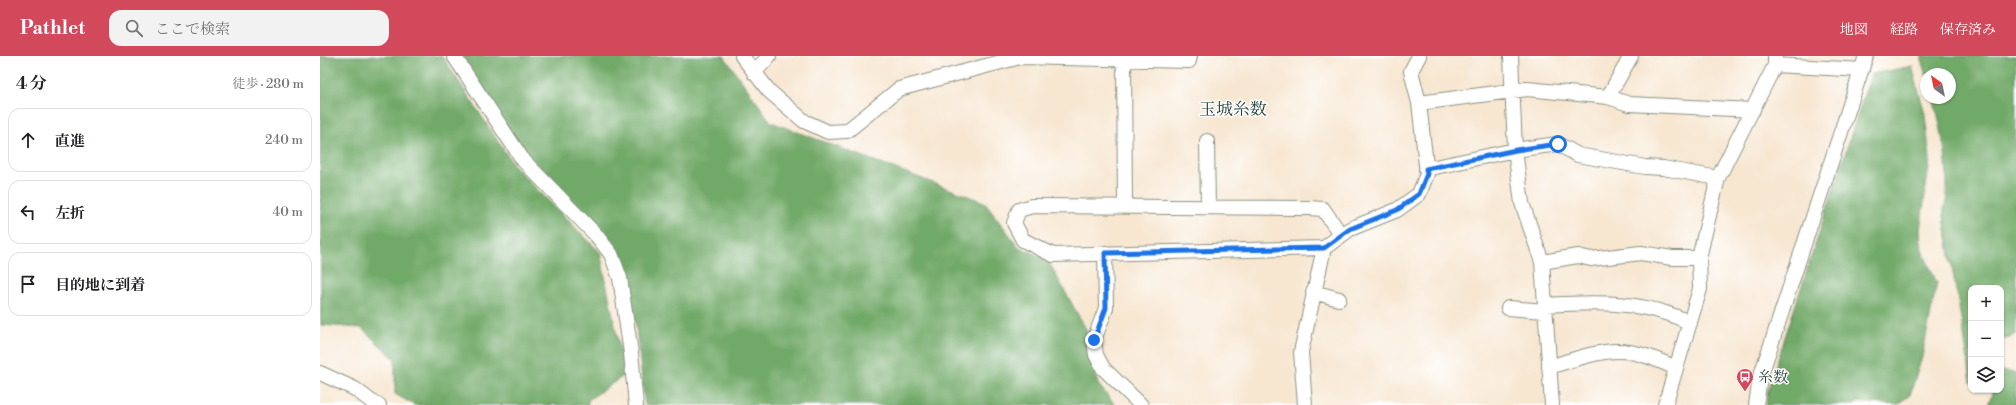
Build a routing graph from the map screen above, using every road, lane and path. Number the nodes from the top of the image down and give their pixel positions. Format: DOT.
graph roads {
  1 [pos="454,56"];
  2 [pos="742,56"];
  3 [pos="768,56"];
  4 [pos="1190,56"];
  5 [pos="1418,56"];
  6 [pos="1511,56"];
  7 [pos="1631,56"];
  8 [pos="1866,56"];
  9 [pos="1124,57"];
  10 [pos="1775,61"];
  11 [pos="1862,70"];
  12 [pos="754,73"];
  13 [pos="1513,90"];
  14 [pos="1608,97"];
  15 [pos="1419,103"];
  16 [pos="1753,110"];
  17 [pos="1207,141"];
  18 [pos="1516,150"];
  19 [pos="1426,169"];
  20 [pos="1718,178"];
  21 [pos="1125,207"];
  22 [pos="1208,207"];
  23 [pos="1341,235"];
  24 [pos="1324,248"];
  25 [pos="1105,253"];
  26 [pos="1699,258"];
  27 [pos="1542,262"];
  28 [pos="1313,292"];
  29 [pos="1339,299"];
  30 [pos="1508,308"];
  31 [pos="1545,308"];
  32 [pos="1690,324"];
  33 [pos="1549,367"];
  34 [pos="1676,368"];
  35 [pos="320,373"];
  36 [pos="374,404"];
  37 [pos="636,405"];
  38 [pos="1141,405"];
  39 [pos="1305,405"];
  40 [pos="1552,405"];
  41 [pos="1665,405"];
  42 [pos="1756,405"];
  1 -- 37 [label="street"];
  2 -- 12 [label="street"];
  3 -- 12 [label="street"];
  4 -- 9 [label="street"];
  5 -- 15 [label="street"];
  6 -- 13 [label="street"];
  7 -- 14 [label="street"];
  8 -- 11 [label="street"];
  9 -- 12 [label="street"];
  9 -- 21 [label="street"];
  10 -- 11 [label="street"];
  10 -- 16 [label="street"];
  11 -- 42 [label="street"];
  13 -- 14 [label="street"];
  13 -- 15 [label="street"];
  13 -- 18 [label="street"];
  14 -- 16 [label="street"];
  15 -- 19 [label="street"];
  16 -- 20 [label="street"];
  17 -- 22 [label="street"];
  18 -- 19 [label="street"];
  18 -- 20 [label="street"];
  18 -- 27 [label="street"];
  19 -- 23 [label="street"];
  20 -- 26 [label="street"];
  21 -- 22 [label="street"];
  21 -- 25 [label="street"];
  22 -- 23 [label="street"];
  23 -- 24 [label="street"];
  24 -- 25 [label="street"];
  24 -- 28 [label="street"];
  25 -- 38 [label="street"];
  26 -- 27 [label="street"];
  26 -- 32 [label="street"];
  27 -- 31 [label="street"];
  28 -- 29 [label="street"];
  28 -- 39 [label="street"];
  30 -- 31 [label="street"];
  31 -- 32 [label="street"];
  31 -- 33 [label="street"];
  32 -- 34 [label="street"];
  33 -- 34 [label="street"];
  33 -- 40 [label="street"];
  34 -- 41 [label="street"];
  35 -- 36 [label="street"];
}
